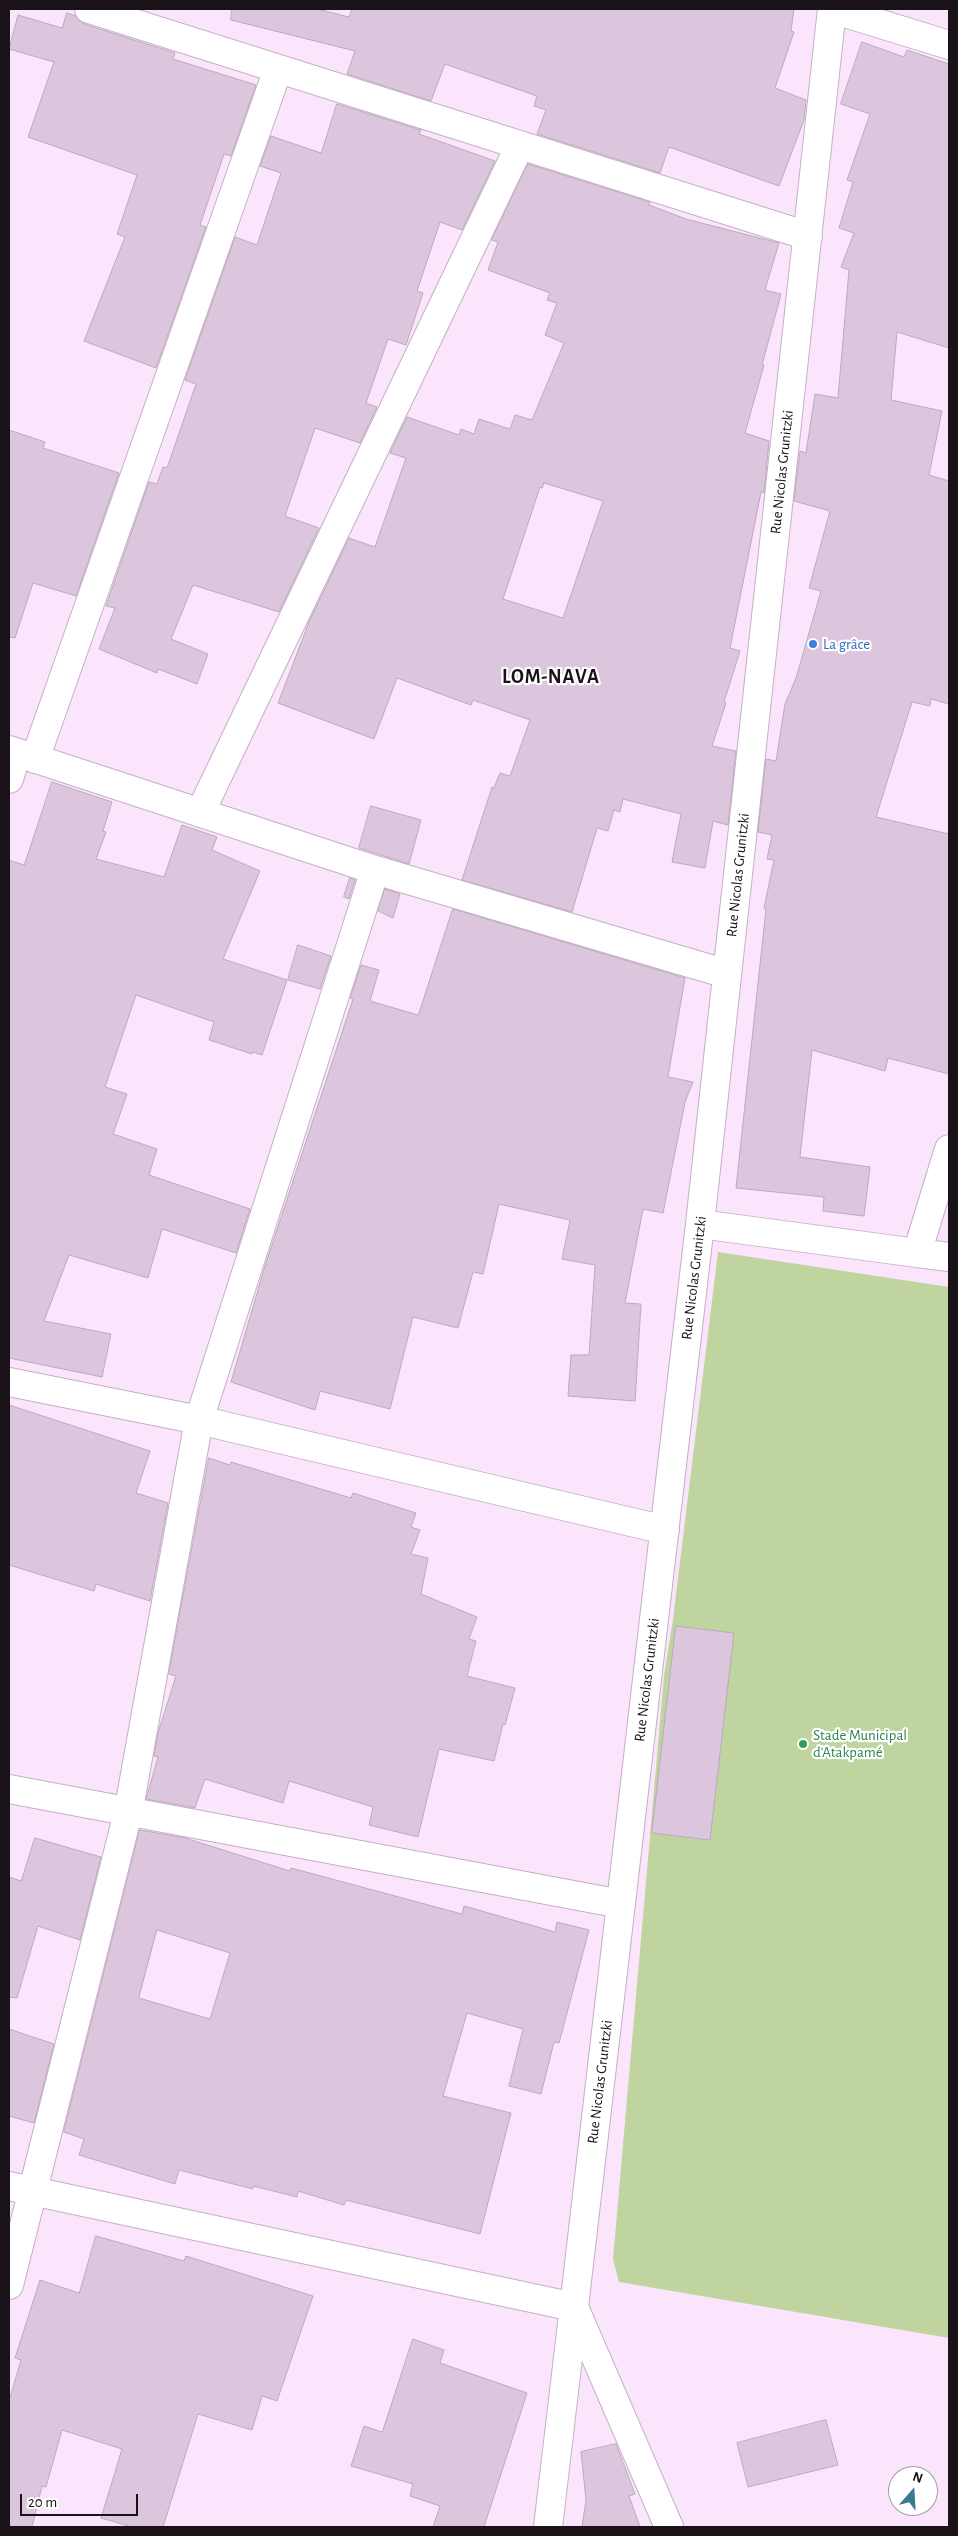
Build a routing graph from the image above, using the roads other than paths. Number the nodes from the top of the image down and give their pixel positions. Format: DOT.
graph roads {
  1 [pos="89,9"];
  2 [pos="832,9"];
  3 [pos="949,45"];
  4 [pos="278,69"];
  5 [pos="520,145"];
  6 [pos="808,236"];
  7 [pos="20,754"];
  8 [pos="9,779"];
  9 [pos="200,813"];
  10 [pos="374,870"];
  11 [pos="727,974"];
  12 [pos="949,1149"];
  13 [pos="700,1224"];
  14 [pos="917,1253"];
  15 [pos="949,1257"];
  16 [pos="9,1382"];
  17 [pos="199,1420"];
  18 [pos="665,1530"];
  19 [pos="9,1789"];
  20 [pos="128,1813"];
  21 [pos="621,1904"];
  22 [pos="21,2188"];
  23 [pos="9,2285"];
  24 [pos="574,2307"];
  25 [pos="548,2527"];
  26 [pos="669,2527"];
  1 -- 4 [label="street"];
  2 -- 3 [label="street"];
  2 -- 6 [label="street, Rue Nicolas Grunitzki"];
  4 -- 5 [label="street"];
  4 -- 7 [label="street"];
  5 -- 6 [label="street"];
  5 -- 9 [label="street"];
  6 -- 11 [label="street, Rue Nicolas Grunitzki"];
  7 -- 8 [label="street"];
  7 -- 9 [label="street"];
  9 -- 10 [label="street"];
  10 -- 11 [label="street"];
  10 -- 17 [label="street"];
  11 -- 13 [label="street, Rue Nicolas Grunitzki"];
  12 -- 14 [label="street"];
  13 -- 14 [label="street"];
  13 -- 18 [label="street, Rue Nicolas Grunitzki"];
  14 -- 15 [label="street"];
  16 -- 17 [label="street"];
  17 -- 18 [label="street"];
  17 -- 20 [label="street"];
  18 -- 21 [label="street, Rue Nicolas Grunitzki"];
  19 -- 20 [label="street"];
  20 -- 21 [label="street"];
  20 -- 22 [label="street"];
  21 -- 24 [label="street, Rue Nicolas Grunitzki"];
  22 -- 23 [label="street"];
  22 -- 24 [label="street"];
  24 -- 25 [label="street, Rue Nicolas Grunitzki"];
  24 -- 26 [label="street"];
}
